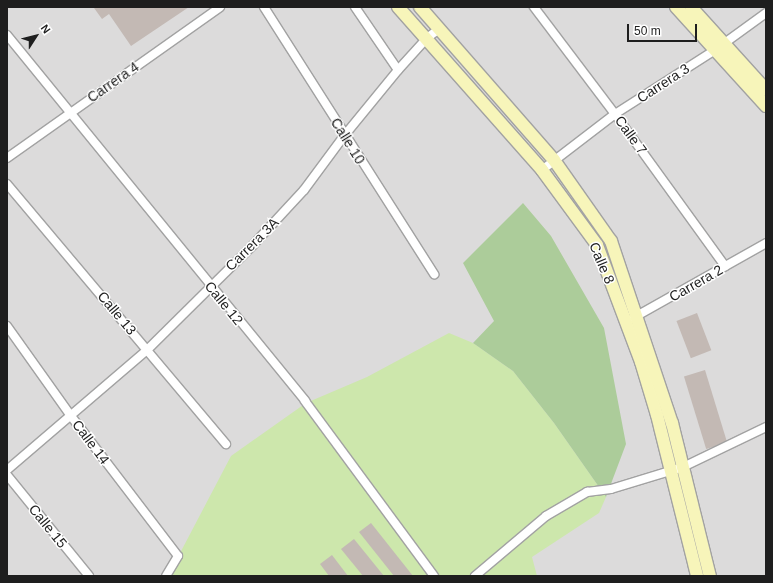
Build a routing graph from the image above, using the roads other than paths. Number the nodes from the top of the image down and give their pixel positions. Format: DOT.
graph roads {
  1 [pos="220,7"];
  2 [pos="264,7"];
  3 [pos="355,7"];
  4 [pos="398,7"];
  5 [pos="420,7"];
  6 [pos="534,7"];
  7 [pos="676,7"];
  8 [pos="691,7"];
  9 [pos="766,13"];
  10 [pos="439,29"];
  11 [pos="7,35"];
  12 [pos="427,38"];
  13 [pos="719,46"];
  14 [pos="398,70"];
  15 [pos="766,90"];
  16 [pos="766,106"];
  17 [pos="70,113"];
  18 [pos="615,114"];
  19 [pos="344,136"];
  20 [pos="7,158"];
  21 [pos="554,160"];
  22 [pos="542,170"];
  23 [pos="7,184"];
  24 [pos="766,243"];
  25 [pos="725,266"];
  26 [pos="434,274"];
  27 [pos="209,286"];
  28 [pos="638,316"];
  29 [pos="625,322"];
  30 [pos="7,326"];
  31 [pos="148,349"];
  32 [pos="72,416"];
  33 [pos="766,427"];
  34 [pos="226,444"];
  35 [pos="678,468"];
  36 [pos="7,470"];
  37 [pos="7,475"];
  38 [pos="89,576"];
  39 [pos="166,576"];
  40 [pos="434,576"];
  41 [pos="476,576"];
  42 [pos="697,576"];
  43 [pos="710,576"];
  1 -- 17 [label="street, Carrera 4"];
  2 -- 19 [label="street, Calle 10"];
  3 -- 14 [label="street"];
  4 -- 12 [label="street, Calle 8"];
  5 -- 10 [label="street, Calle 8"];
  6 -- 18 [label="street, Calle 7"];
  7 -- 13 [label="street"];
  8 -- 13 [label="street"];
  9 -- 13 [label="street, Carrera 3"];
  10 -- 12 [label="street, Carrera 3A"];
  10 -- 21 [label="street, Calle 8"];
  11 -- 17 [label="street, Calle 12"];
  12 -- 14 [label="street, Carrera 3A"];
  12 -- 22 [label="street, Calle 8"];
  13 -- 15 [label="street"];
  13 -- 16 [label="street"];
  13 -- 18 [label="street, Carrera 3"];
  14 -- 19 [label="street, Carrera 3A"];
  17 -- 20 [label="street, Carrera 4"];
  17 -- 27 [label="street, Calle 12"];
  18 -- 21 [label="street, Carrera 3"];
  18 -- 25 [label="street, Calle 7"];
  19 -- 26 [label="street, Calle 10"];
  19 -- 27 [label="street, Carrera 3A"];
  21 -- 22 [label="street, Carrera 3"];
  21 -- 28 [label="street, Calle 8"];
  22 -- 29 [label="street, Calle 8"];
  23 -- 31 [label="street, Calle 13"];
  24 -- 25 [label="street, Carrera 2"];
  25 -- 28 [label="street, Carrera 2"];
  27 -- 31 [label="street, Carrera 3A"];
  27 -- 40 [label="street, Calle 12"];
  28 -- 29 [label="street, Carrera 2"];
  28 -- 35 [label="street, Calle 8"];
  29 -- 35 [label="street, Calle 8"];
  30 -- 32 [label="street, Calle 14"];
  31 -- 32 [label="street, Carrera 3A"];
  31 -- 34 [label="street, Calle 13"];
  32 -- 36 [label="street, Carrera 3A"];
  32 -- 39 [label="street, Calle 14"];
  33 -- 35 [label="street"];
  35 -- 41 [label="street"];
  35 -- 42 [label="street, Calle 8"];
  35 -- 43 [label="street, Calle 8"];
  37 -- 38 [label="street, Calle 15"];
}
